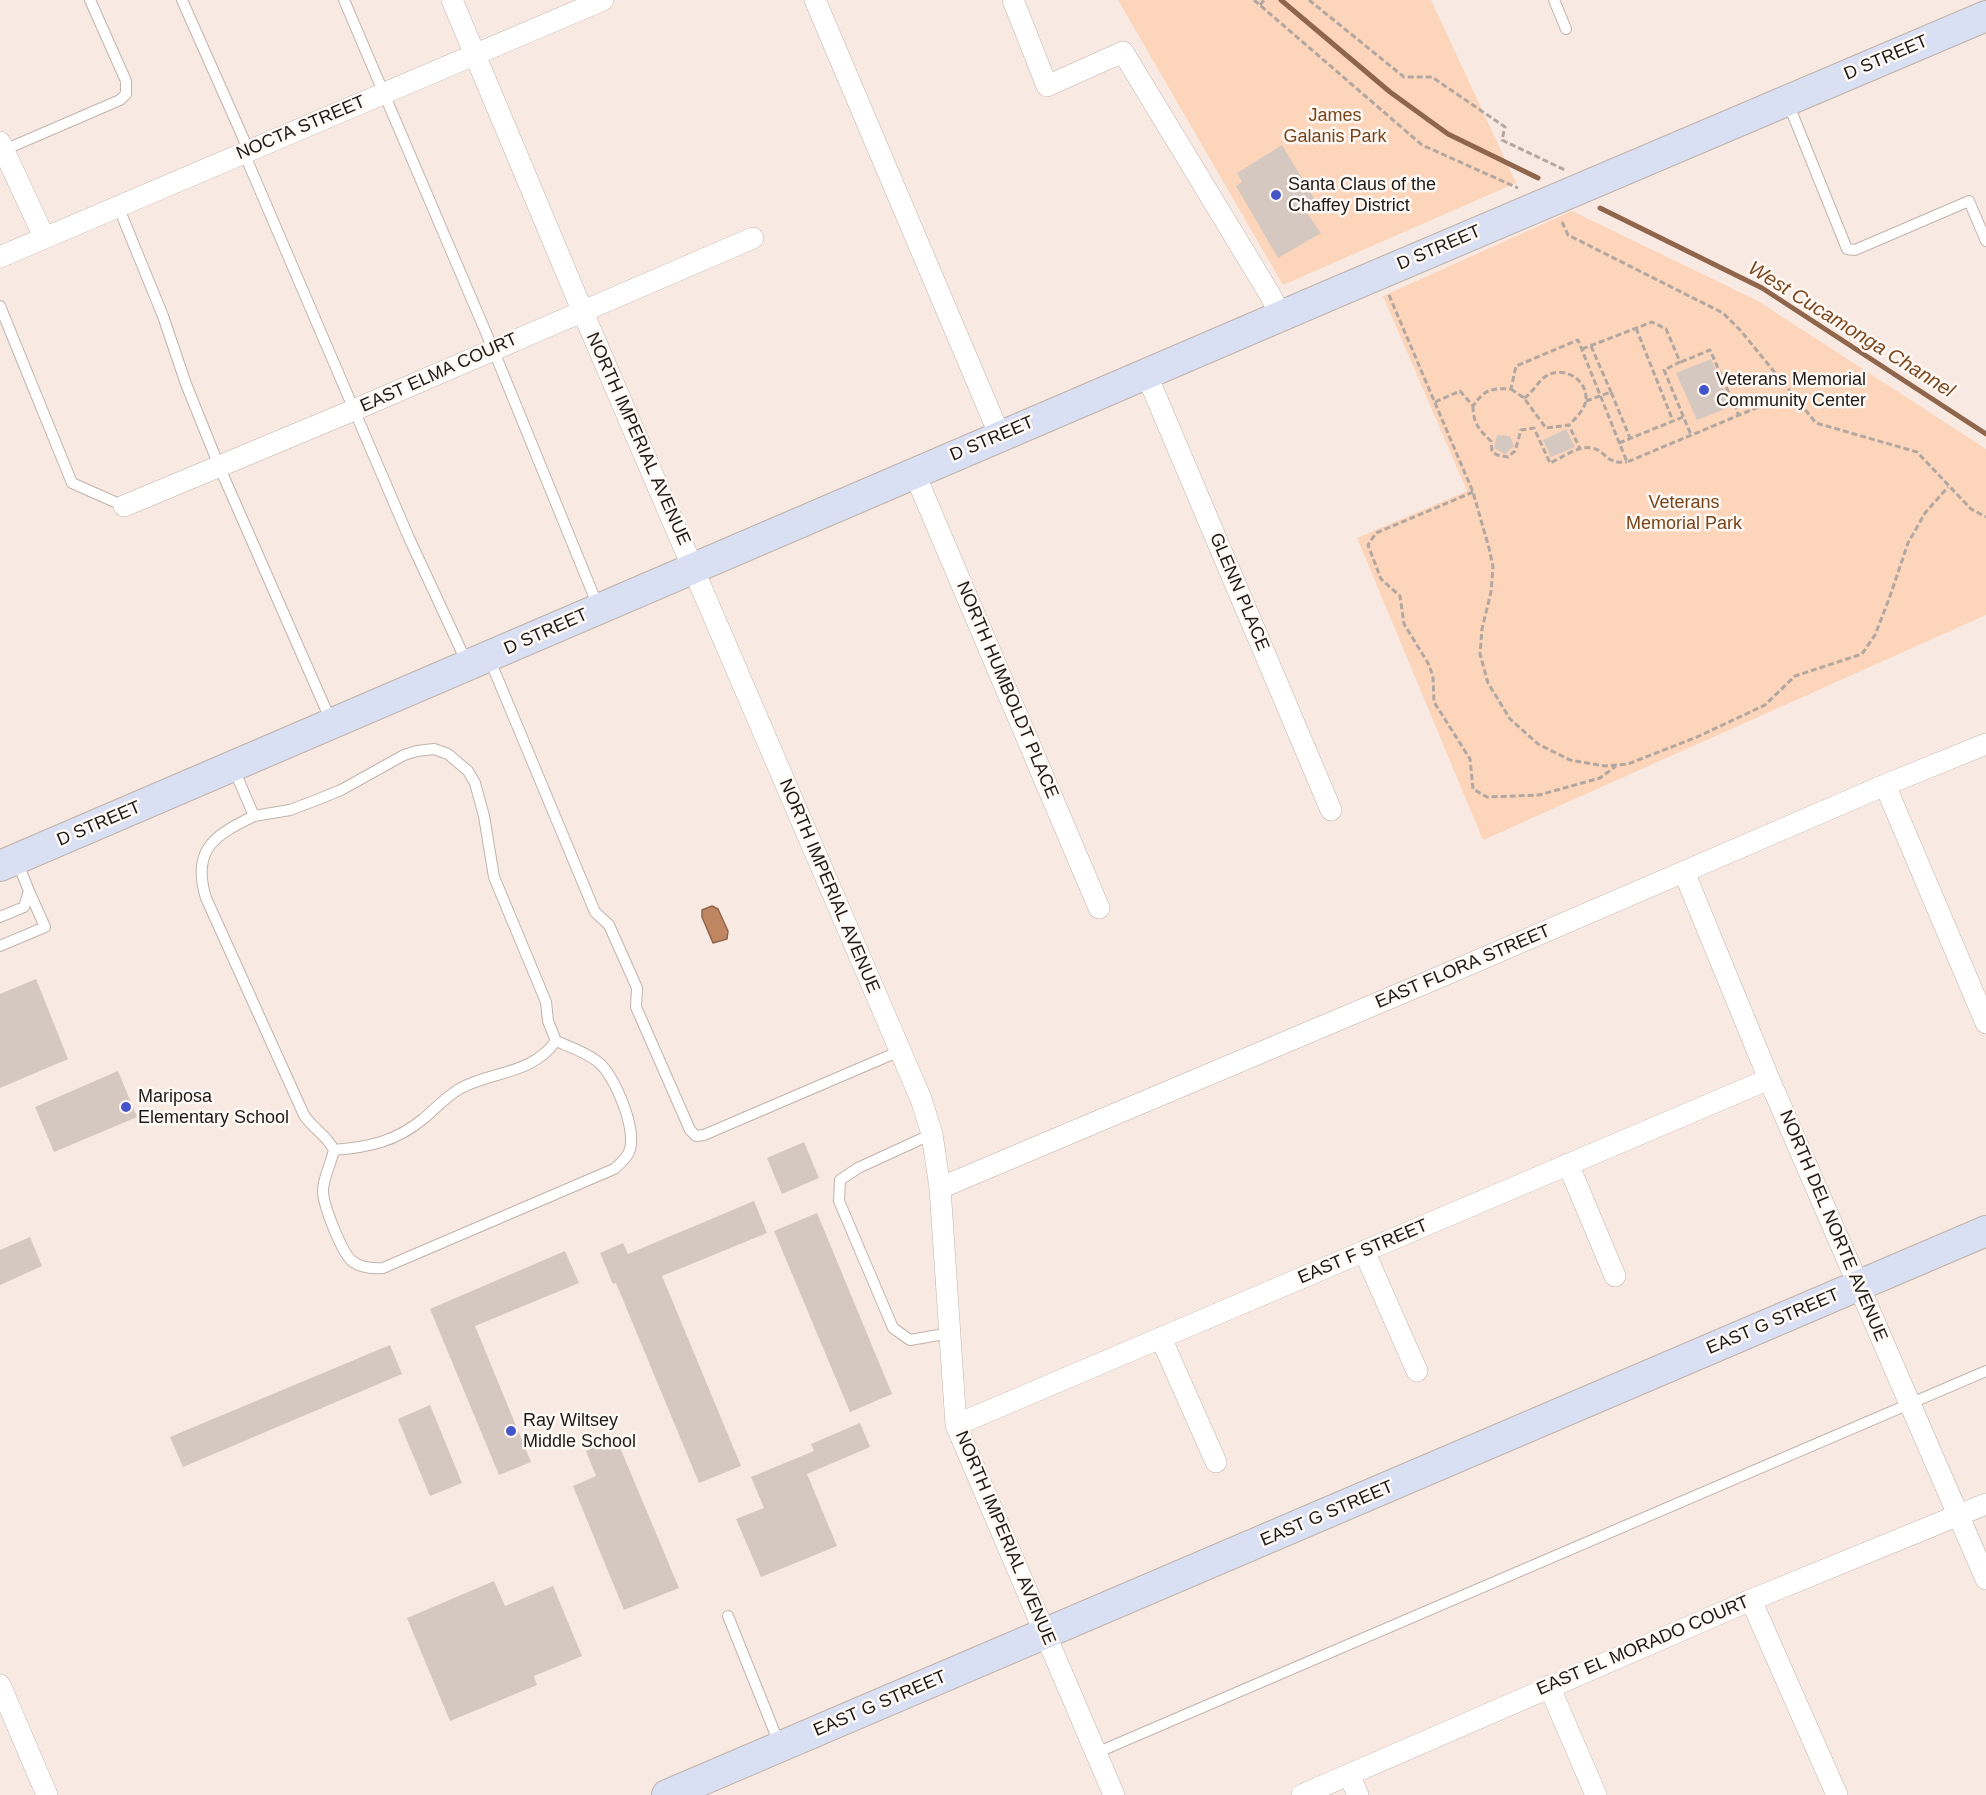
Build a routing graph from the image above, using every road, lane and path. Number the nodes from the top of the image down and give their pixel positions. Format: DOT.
graph roads {
  1 [pos="90,0"];
  2 [pos="182,0"];
  3 [pos="344,0"];
  4 [pos="452,0"];
  5 [pos="603,0"];
  6 [pos="815,0"];
  7 [pos="1012,0"];
  8 [pos="1254,0"];
  9 [pos="1264,0"];
  10 [pos="1309,0"];
  11 [pos="1554,0"];
  12 [pos="1260,5"];
  13 [pos="1986,16"];
  14 [pos="1566,29"];
  15 [pos="475,55"];
  16 [pos="383,94"];
  17 [pos="1787,100"];
  18 [pos="2,147"];
  19 [pos="247,152"];
  20 [pos="1570,172"];
  21 [pos="1525,191"];
  22 [pos="118,206"];
  23 [pos="1562,222"];
  24 [pos="44,237"];
  25 [pos="753,238"];
  26 [pos="1986,241"];
  27 [pos="0,257"];
  28 [pos="1389,295"];
  29 [pos="0,306"];
  30 [pos="582,310"];
  31 [pos="1281,316"];
  32 [pos="1636,328"];
  33 [pos="1591,346"];
  34 [pos="493,349"];
  35 [pos="1582,349"];
  36 [pos="1680,362"];
  37 [pos="1146,374"];
  38 [pos="1511,389"];
  39 [pos="1611,392"];
  40 [pos="1792,393"];
  41 [pos="1601,396"];
  42 [pos="1524,398"];
  43 [pos="1586,401"];
  44 [pos="1435,402"];
  45 [pos="1473,406"];
  46 [pos="354,410"];
  47 [pos="1739,416"];
  48 [pos="1683,417"];
  49 [pos="1673,421"];
  50 [pos="1542,422"];
  51 [pos="1569,424"];
  52 [pos="1534,428"];
  53 [pos="1691,435"];
  54 [pos="1000,436"];
  55 [pos="1630,438"];
  56 [pos="1619,443"];
  57 [pos="1580,449"];
  58 [pos="1627,462"];
  59 [pos="219,466"];
  60 [pos="914,472"];
  61 [pos="1948,487"];
  62 [pos="1473,492"];
  63 [pos="124,506"];
  64 [pos="1986,517"];
  65 [pos="694,568"];
  66 [pos="600,609"];
  67 [pos="478,661"];
  68 [pos="332,724"];
  69 [pos="1986,744"];
  70 [pos="1617,765"];
  71 [pos="233,766"];
  72 [pos="1885,785"];
  73 [pos="1331,810"];
  74 [pos="254,816"];
  75 [pos="8,863"];
  76 [pos="1684,872"];
  77 [pos="29,891"];
  78 [pos="1099,908"];
  79 [pos="0,917"];
  80 [pos="0,946"];
  81 [pos="1986,1023"];
  82 [pos="556,1041"];
  83 [pos="900,1051"];
  84 [pos="1769,1078"];
  85 [pos="932,1134"];
  86 [pos="334,1150"];
  87 [pos="1568,1164"];
  88 [pos="940,1188"];
  89 [pos="1986,1231"];
  90 [pos="1364,1251"];
  91 [pos="1615,1276"];
  92 [pos="1858,1285"];
  93 [pos="950,1333"];
  94 [pos="1161,1338"];
  95 [pos="1417,1371"];
  96 [pos="1986,1371"];
  97 [pos="1910,1404"];
  98 [pos="956,1425"];
  99 [pos="1216,1461"];
  100 [pos="1986,1504"];
  101 [pos="1959,1515"];
  102 [pos="1986,1579"];
  103 [pos="1751,1600"];
  104 [pos="728,1616"];
  105 [pos="1045,1633"];
  106 [pos="0,1685"];
  107 [pos="1549,1686"];
  108 [pos="781,1746"];
  109 [pos="1096,1753"];
  110 [pos="1349,1775"];
  111 [pos="47,1795"];
  112 [pos="667,1795"];
  113 [pos="1114,1795"];
  114 [pos="1302,1795"];
  115 [pos="1358,1795"];
  116 [pos="1596,1795"];
  117 [pos="1837,1795"];
  1 -- 18 [label="lane"];
  2 -- 19 [label="lane"];
  3 -- 16 [label="lane"];
  4 -- 15 [label="street, NORTH IMPERIAL AVENUE"];
  5 -- 15 [label="street, NOCTA STREET"];
  6 -- 54 [label="street"];
  7 -- 31 [label="street"];
  8 -- 12 [label="path"];
  9 -- 12 [label="path"];
  10 -- 20 [label="path"];
  11 -- 14 [label="lane"];
  12 -- 21 [label="path"];
  13 -- 17 [label="street, D STREET"];
  15 -- 16 [label="street, NOCTA STREET"];
  15 -- 30 [label="street, NORTH IMPERIAL AVENUE"];
  16 -- 19 [label="street, NOCTA STREET"];
  16 -- 34 [label="lane"];
  17 -- 26 [label="lane"];
  17 -- 31 [label="street, D STREET"];
  18 -- 24 [label="street"];
  19 -- 22 [label="street, NOCTA STREET"];
  19 -- 46 [label="lane"];
  22 -- 24 [label="street, NOCTA STREET"];
  22 -- 59 [label="lane"];
  23 -- 40 [label="path"];
  24 -- 27 [label="street, NOCTA STREET"];
  25 -- 30 [label="street, EAST ELMA COURT"];
  28 -- 44 [label="path"];
  29 -- 63 [label="lane"];
  30 -- 34 [label="street, EAST ELMA COURT"];
  30 -- 65 [label="street, NORTH IMPERIAL AVENUE"];
  31 -- 37 [label="street, D STREET"];
  32 -- 33 [label="path"];
  32 -- 36 [label="path"];
  32 -- 49 [label="path"];
  33 -- 35 [label="path"];
  33 -- 39 [label="path"];
  34 -- 46 [label="street, EAST ELMA COURT"];
  34 -- 66 [label="lane"];
  35 -- 38 [label="path"];
  35 -- 41 [label="path"];
  36 -- 47 [label="path"];
  36 -- 48 [label="path"];
  37 -- 54 [label="street, D STREET"];
  37 -- 73 [label="street, GLENN PLACE"];
  38 -- 42 [label="path"];
  38 -- 45 [label="path"];
  39 -- 41 [label="path"];
  39 -- 55 [label="path"];
  40 -- 47 [label="path"];
  40 -- 61 [label="path"];
  41 -- 43 [label="path"];
  41 -- 56 [label="path"];
  42 -- 43 [label="path"];
  42 -- 50 [label="path"];
  43 -- 51 [label="path"];
  44 -- 45 [label="path"];
  44 -- 62 [label="path"];
  45 -- 52 [label="path"];
  46 -- 59 [label="street, EAST ELMA COURT"];
  46 -- 67 [label="lane"];
  47 -- 53 [label="path"];
  48 -- 49 [label="path"];
  48 -- 53 [label="path"];
  49 -- 55 [label="path"];
  50 -- 51 [label="path"];
  50 -- 52 [label="path"];
  51 -- 57 [label="path"];
  52 -- 57 [label="path"];
  53 -- 58 [label="path"];
  54 -- 60 [label="street, D STREET"];
  55 -- 56 [label="path"];
  56 -- 58 [label="path"];
  57 -- 58 [label="path"];
  59 -- 63 [label="street, EAST ELMA COURT"];
  59 -- 68 [label="lane"];
  60 -- 65 [label="street, D STREET"];
  60 -- 78 [label="street, NORTH HUMBOLDT PLACE"];
  61 -- 64 [label="path"];
  61 -- 70 [label="path"];
  62 -- 70 [label="path"];
  62 -- 70 [label="path"];
  65 -- 66 [label="street, D STREET"];
  65 -- 83 [label="street, NORTH IMPERIAL AVENUE"];
  66 -- 67 [label="street, D STREET"];
  67 -- 68 [label="street, D STREET"];
  67 -- 83 [label="lane"];
  68 -- 71 [label="street, D STREET"];
  69 -- 72 [label="street, EAST FLORA STREET"];
  71 -- 74 [label="lane"];
  71 -- 75 [label="street, D STREET"];
  72 -- 76 [label="street, EAST FLORA STREET"];
  72 -- 81 [label="street"];
  74 -- 82 [label="lane"];
  74 -- 86 [label="lane"];
  75 -- 77 [label="lane"];
  76 -- 84 [label="street, NORTH DEL NORTE AVENUE"];
  76 -- 88 [label="street, EAST FLORA STREET"];
  77 -- 79 [label="lane"];
  77 -- 80 [label="lane"];
  82 -- 86 [label="lane"];
  82 -- 86 [label="lane"];
  83 -- 85 [label="street, NORTH IMPERIAL AVENUE"];
  84 -- 87 [label="street, EAST F STREET"];
  84 -- 92 [label="street, NORTH DEL NORTE AVENUE"];
  85 -- 88 [label="street, NORTH IMPERIAL AVENUE"];
  85 -- 93 [label="lane"];
  87 -- 90 [label="street, EAST F STREET"];
  87 -- 91 [label="street"];
  88 -- 93 [label="street, NORTH IMPERIAL AVENUE"];
  89 -- 92 [label="street, EAST G STREET"];
  90 -- 94 [label="street, EAST F STREET"];
  90 -- 95 [label="street"];
  92 -- 97 [label="street, NORTH DEL NORTE AVENUE"];
  92 -- 105 [label="street, EAST G STREET"];
  93 -- 98 [label="street, NORTH IMPERIAL AVENUE"];
  94 -- 98 [label="street, EAST F STREET"];
  94 -- 99 [label="street"];
  96 -- 97 [label="lane"];
  97 -- 101 [label="street, NORTH DEL NORTE AVENUE"];
  97 -- 109 [label="lane"];
  98 -- 105 [label="street, NORTH IMPERIAL AVENUE"];
  100 -- 101 [label="street, EAST EL MORADO COURT"];
  101 -- 102 [label="street, NORTH DEL NORTE AVENUE"];
  101 -- 103 [label="street, EAST EL MORADO COURT"];
  103 -- 107 [label="street, EAST EL MORADO COURT"];
  103 -- 117 [label="street"];
  104 -- 108 [label="lane"];
  105 -- 108 [label="street, EAST G STREET"];
  105 -- 109 [label="street, NORTH IMPERIAL AVENUE"];
  106 -- 111 [label="street"];
  107 -- 110 [label="street, EAST EL MORADO COURT"];
  107 -- 116 [label="street"];
  108 -- 112 [label="street, EAST G STREET"];
  109 -- 113 [label="street, NORTH IMPERIAL AVENUE"];
  110 -- 114 [label="street, EAST EL MORADO COURT"];
  110 -- 115 [label="street"];
}
